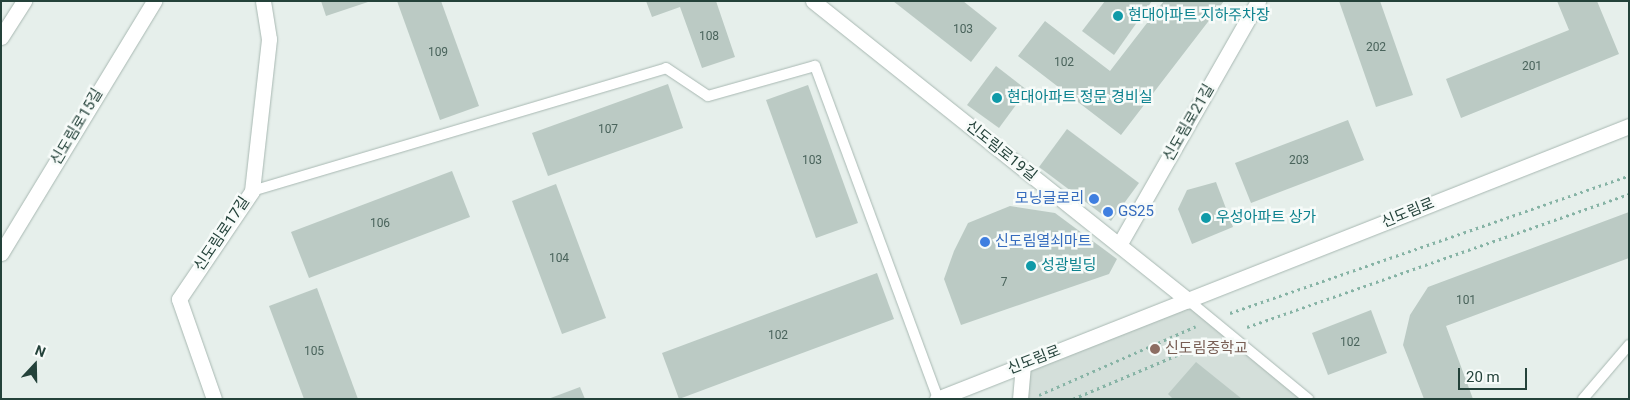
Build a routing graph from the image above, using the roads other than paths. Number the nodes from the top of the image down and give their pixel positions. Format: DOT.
graph roads {
  1 [pos="24,1"];
  2 [pos="154,1"];
  3 [pos="263,1"];
  4 [pos="813,1"];
  5 [pos="1258,1"];
  6 [pos="1,37"];
  7 [pos="1629,126"];
  8 [pos="252,192"];
  9 [pos="1119,246"];
  10 [pos="1,253"];
  11 [pos="1188,300"];
  12 [pos="1629,345"];
  13 [pos="1023,365"];
  14 [pos="937,398"];
  15 [pos="214,399"];
  16 [pos="1020,399"];
  17 [pos="1308,399"];
  18 [pos="1584,399"];
  1 -- 6 [label="street"];
  2 -- 10 [label="street, 신도림로15길"];
  3 -- 8 [label="street, 신도림로17길"];
  4 -- 9 [label="street, 신도림로19길"];
  5 -- 9 [label="street, 신도림로21길"];
  7 -- 11 [label="street, 신도림로"];
  8 -- 14 [label="lane"];
  8 -- 15 [label="street, 신도림로17길"];
  9 -- 11 [label="street, 신도림로19길"];
  11 -- 13 [label="street, 신도림로"];
  11 -- 17 [label="lane"];
  12 -- 18 [label="lane"];
  13 -- 14 [label="street, 신도림로"];
  13 -- 16 [label="street"];
}
